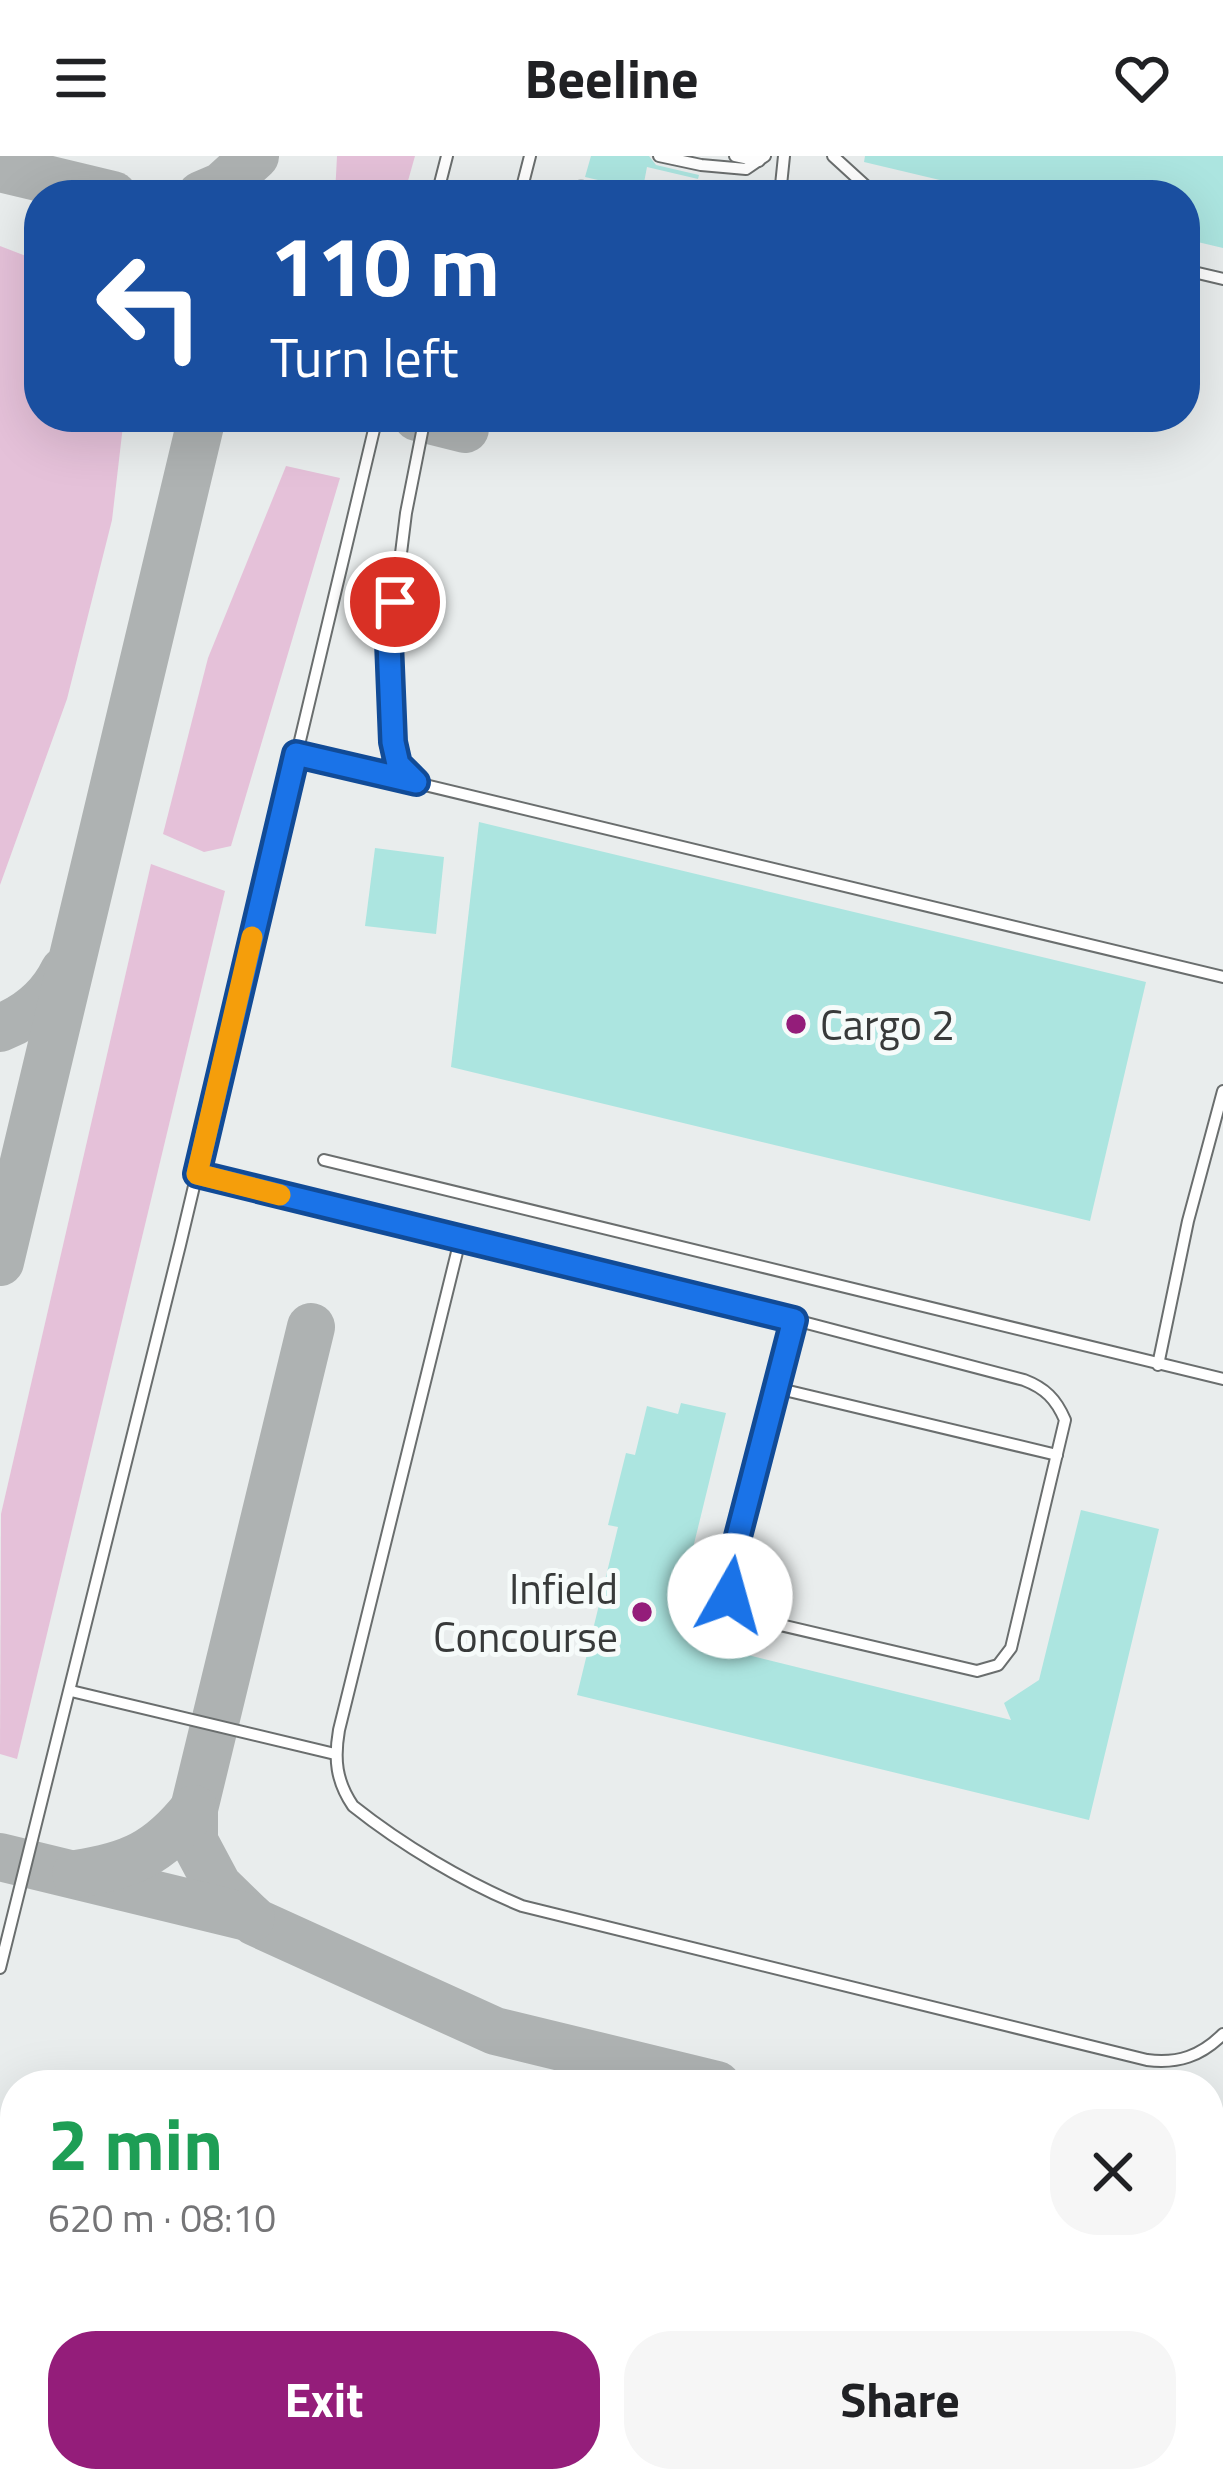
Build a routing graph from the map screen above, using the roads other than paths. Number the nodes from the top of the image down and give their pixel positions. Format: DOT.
graph roads {
  1 [pos="659,156"];
  2 [pos="736,156"];
  3 [pos="833,156"];
  4 [pos="762,158"];
  5 [pos="859,180"];
  6 [pos="373,432"];
  7 [pos="422,432"];
  8 [pos="296,754"];
  9 [pos="416,782"];
  10 [pos="1223,977"];
  11 [pos="1223,1090"];
  12 [pos="324,1160"];
  13 [pos="197,1174"];
  14 [pos="460,1240"];
  15 [pos="794,1320"];
  16 [pos="1158,1365"];
  17 [pos="1223,1379"];
  18 [pos="776,1388"];
  19 [pos="1057,1455"];
  20 [pos="70,1691"];
  21 [pos="334,1754"];
  22 [pos="0,1968"];
  23 [pos="1223,2034"];
  1 -- 4 [label="lane"];
  2 -- 4 [label="lane"];
  3 -- 5 [label="lane"];
  6 -- 8 [label="lane"];
  7 -- 9 [label="lane"];
  8 -- 9 [label="lane"];
  8 -- 13 [label="lane"];
  9 -- 10 [label="lane"];
  11 -- 16 [label="lane"];
  12 -- 16 [label="lane"];
  13 -- 14 [label="lane"];
  13 -- 20 [label="lane"];
  14 -- 15 [label="lane"];
  14 -- 21 [label="lane"];
  15 -- 18 [label="lane"];
  15 -- 19 [label="lane"];
  16 -- 17 [label="lane"];
  18 -- 19 [label="lane"];
  18 -- 19 [label="lane"];
  20 -- 21 [label="lane"];
  20 -- 22 [label="lane"];
  21 -- 23 [label="lane"];
}
